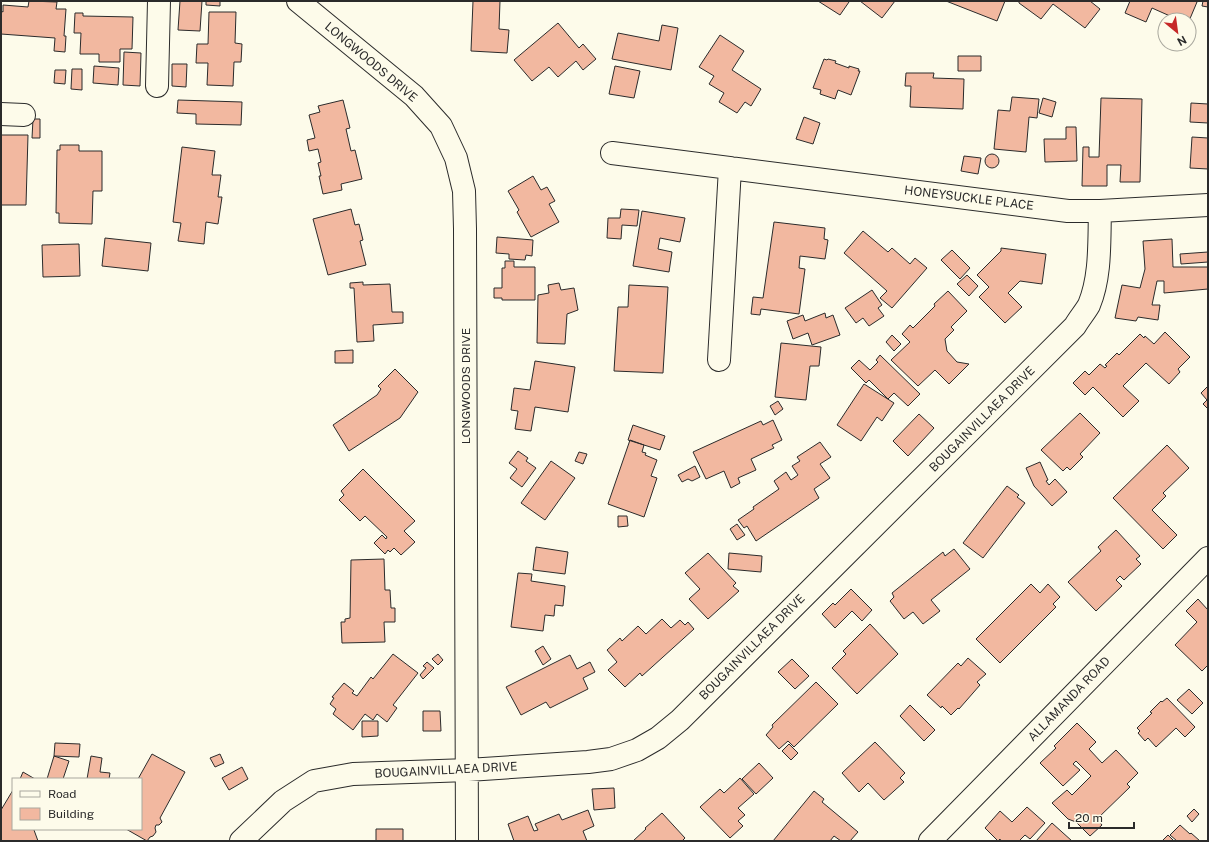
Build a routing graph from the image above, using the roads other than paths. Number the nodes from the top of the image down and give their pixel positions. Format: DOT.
graph roads {
  1 [pos="159,1"];
  2 [pos="298,1"];
  3 [pos="157,86"];
  4 [pos="1,114"];
  5 [pos="24,115"];
  6 [pos="612,153"];
  7 [pos="730,168"];
  8 [pos="1208,205"];
  9 [pos="1100,211"];
  10 [pos="719,360"];
  11 [pos="1208,558"];
  12 [pos="468,770"];
  13 [pos="241,841"];
  14 [pos="467,841"];
  15 [pos="930,841"];
  1 -- 3 [label="street"];
  2 -- 12 [label="street, LONGWOODS DRIVE"];
  4 -- 5 [label="street"];
  6 -- 7 [label="street, HONEYSUCKLE PLACE"];
  7 -- 9 [label="street, HONEYSUCKLE PLACE"];
  7 -- 10 [label="street"];
  8 -- 9 [label="street, HONEYSUCKLE PLACE"];
  9 -- 12 [label="street, BOUGAINVILLAEA DRIVE"];
  11 -- 15 [label="street, ALLAMANDA ROAD"];
  12 -- 13 [label="street, BOUGAINVILLAEA DRIVE"];
  12 -- 14 [label="street, LONGWOODS DRIVE"];
}
